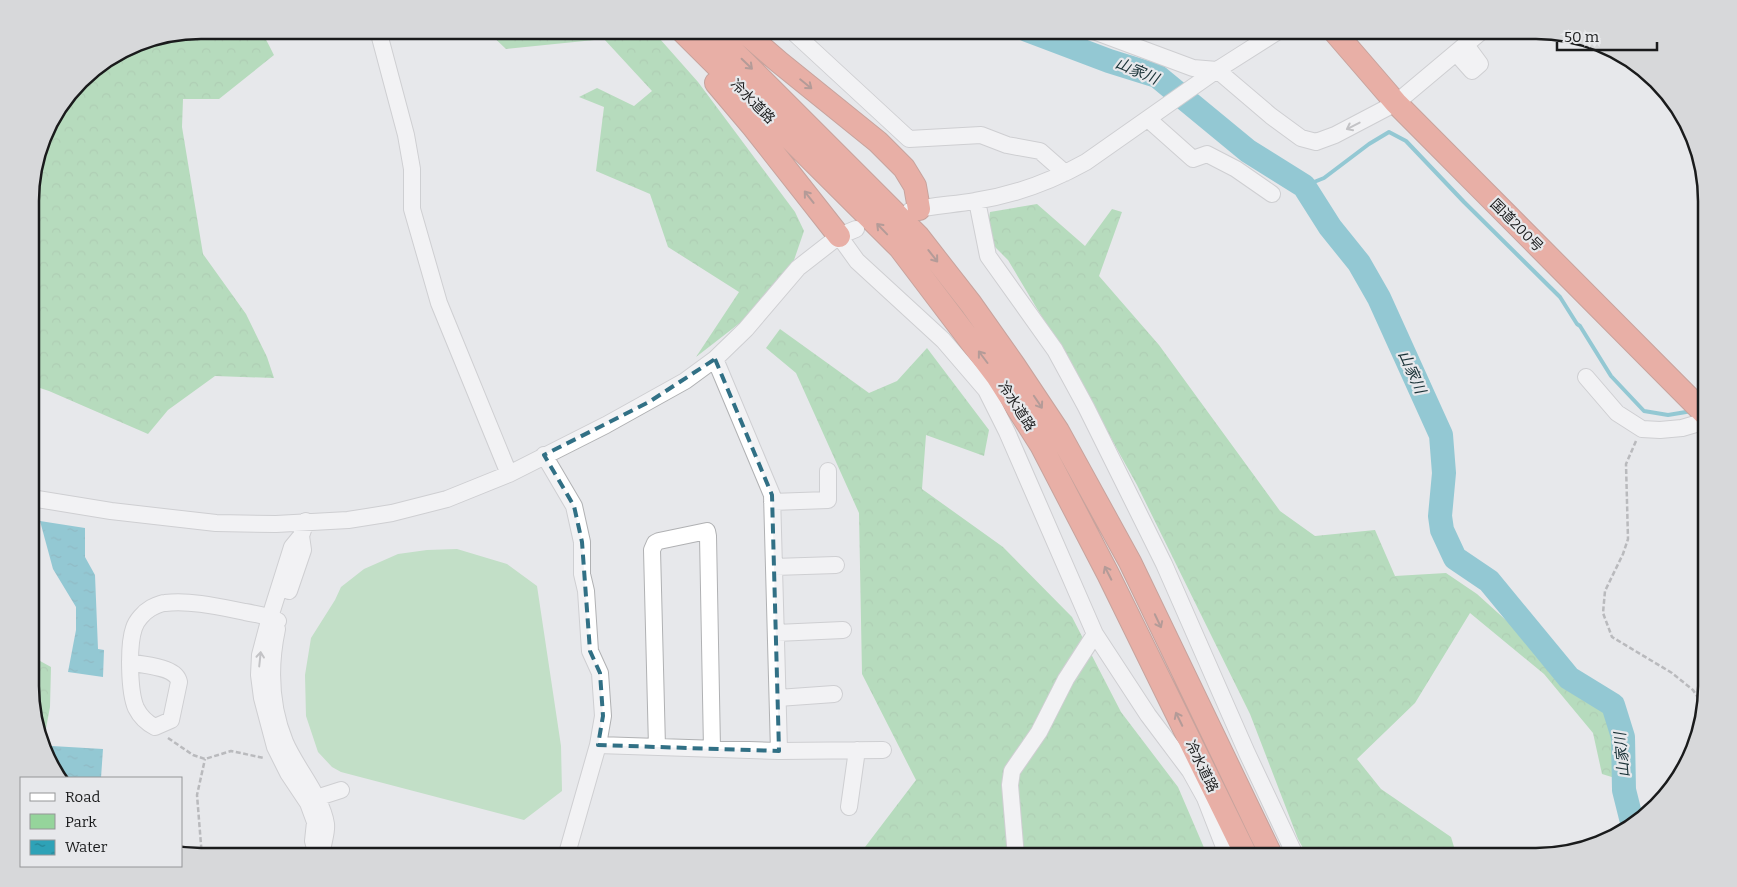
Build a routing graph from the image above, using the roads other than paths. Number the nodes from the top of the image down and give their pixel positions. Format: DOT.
graph roads {
  1 [pos="380,39"];
  2 [pos="679,39"];
  3 [pos="690,39"];
  4 [pos="721,39"];
  5 [pos="752,39"];
  6 [pos="801,39"];
  7 [pos="1115,39"];
  8 [pos="1266,39"];
  9 [pos="1341,39"];
  10 [pos="1473,39"];
  11 [pos="1217,70"];
  12 [pos="1396,103"];
  13 [pos="1148,119"];
  14 [pos="1065,173"];
  15 [pos="1272,194"];
  16 [pos="977,201"];
  17 [pos="915,210"];
  18 [pos="847,233"];
  19 [pos="715,359"];
  20 [pos="1586,377"];
  21 [pos="1698,409"];
  22 [pos="1698,423"];
  23 [pos="544,455"];
  24 [pos="828,471"];
  25 [pos="509,474"];
  26 [pos="39,499"];
  27 [pos="772,502"];
  28 [pos="304,529"];
  29 [pos="836,565"];
  30 [pos="774,567"];
  31 [pos="274,619"];
  32 [pos="843,630"];
  33 [pos="776,633"];
  34 [pos="1095,634"];
  35 [pos="130,662"];
  36 [pos="834,694"];
  37 [pos="778,698"];
  38 [pos="598,745"];
  39 [pos="657,747"];
  40 [pos="712,748"];
  41 [pos="857,750"];
  42 [pos="883,750"];
  43 [pos="779,751"];
  44 [pos="341,790"];
  45 [pos="312,801"];
  46 [pos="849,807"];
  47 [pos="321,848"];
  48 [pos="569,848"];
  49 [pos="1015,848"];
  50 [pos="1224,848"];
  51 [pos="1243,848"];
  52 [pos="1268,848"];
  53 [pos="1292,848"];
  1 -- 25 [label="street"];
  18 -- 2 [label="highway, one-way"];
  51 -- 3 [label="highway, 冷水道路, one-way"];
  4 -- 52 [label="highway, 冷水道路, one-way"];
  5 -- 17 [label="highway, one-way"];
  6 -- 14 [label="street"];
  7 -- 11 [label="street"];
  8 -- 11 [label="street"];
  9 -- 12 [label="highway, 国道200号"];
  10 -- 12 [label="street"];
  12 -- 11 [label="street, one-way"];
  11 -- 13 [label="street"];
  12 -- 21 [label="highway, 国道200号"];
  13 -- 14 [label="street"];
  13 -- 15 [label="street"];
  14 -- 16 [label="street"];
  16 -- 17 [label="street"];
  16 -- 53 [label="street"];
  18 -- 19 [label="street"];
  18 -- 34 [label="street"];
  19 -- 23 [label="street"];
  19 -- 27 [label="street"];
  20 -- 22 [label="street"];
  23 -- 25 [label="street"];
  23 -- 38 [label="street"];
  24 -- 27 [label="street"];
  25 -- 28 [label="street"];
  26 -- 28 [label="street"];
  27 -- 30 [label="street"];
  28 -- 31 [label="street"];
  29 -- 30 [label="street"];
  30 -- 33 [label="street"];
  31 -- 35 [label="street"];
  31 -- 45 [label="street"];
  45 -- 31 [label="street, one-way"];
  32 -- 33 [label="street"];
  33 -- 37 [label="street"];
  34 -- 49 [label="street"];
  34 -- 50 [label="street"];
  35 -- 35 [label="street"];
  36 -- 37 [label="street"];
  37 -- 43 [label="street"];
  38 -- 39 [label="street"];
  38 -- 48 [label="street"];
  39 -- 40 [label="street"];
  39 -- 40 [label="street"];
  40 -- 43 [label="street"];
  41 -- 42 [label="street"];
  41 -- 43 [label="street"];
  41 -- 46 [label="street"];
  44 -- 45 [label="street"];
  45 -- 47 [label="street"];
}
